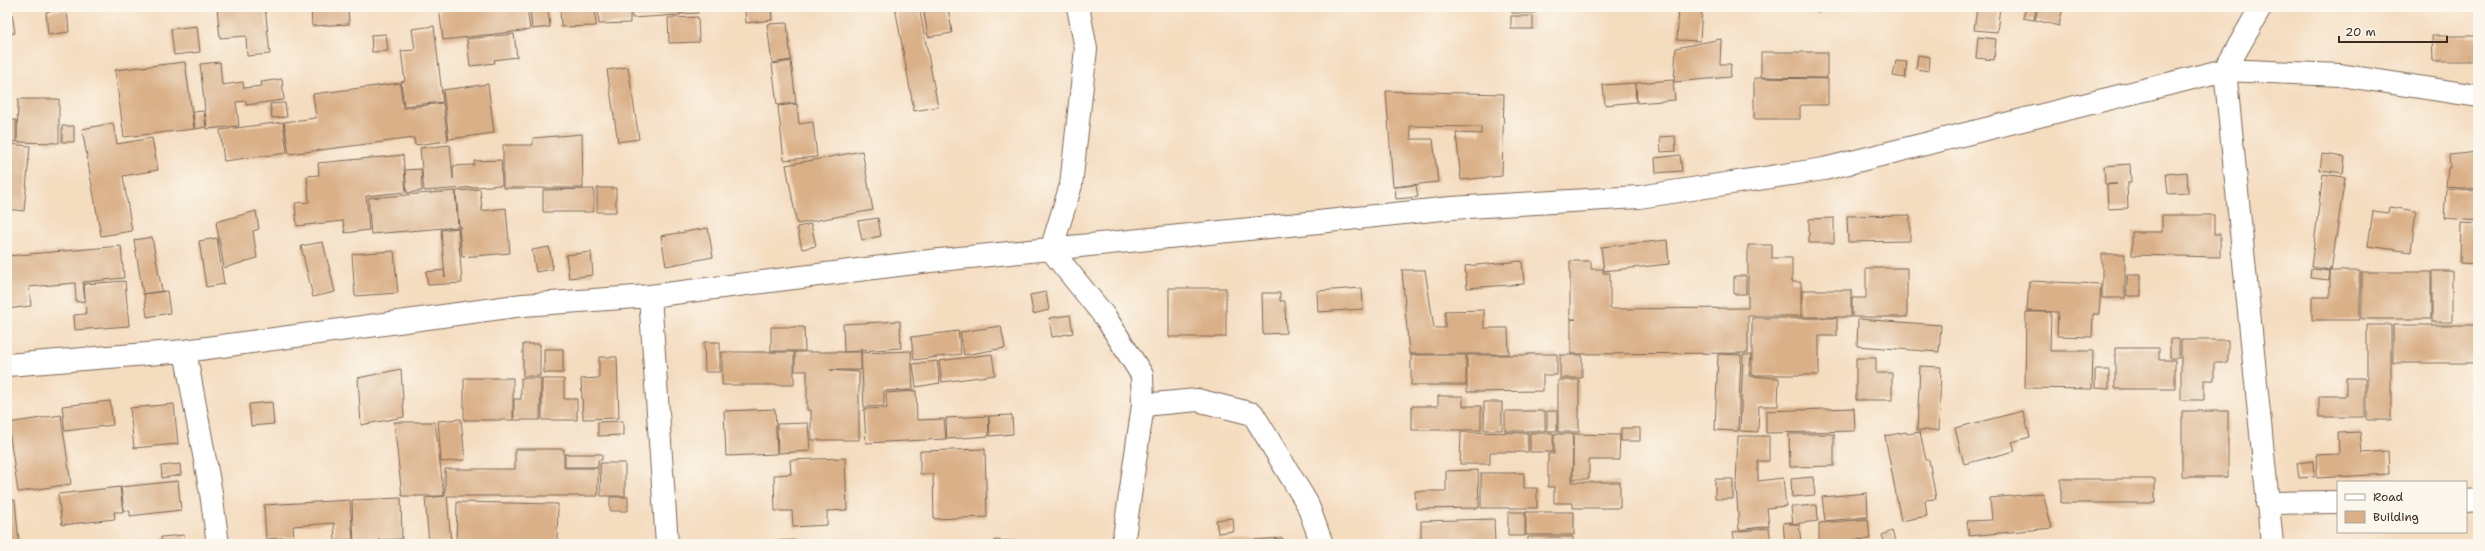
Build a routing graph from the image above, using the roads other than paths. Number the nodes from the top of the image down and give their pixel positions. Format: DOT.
graph roads {
  1 [pos="1078,7"];
  2 [pos="2261,7"];
  3 [pos="2225,70"];
  4 [pos="2478,96"];
  5 [pos="1050,250"];
  6 [pos="650,296"];
  7 [pos="185,351"];
  8 [pos="7,365"];
  9 [pos="1143,405"];
  10 [pos="2478,500"];
  11 [pos="2467,501"];
  12 [pos="2337,502"];
  13 [pos="2267,503"];
  14 [pos="218,544"];
  15 [pos="667,544"];
  16 [pos="1123,544"];
  17 [pos="1322,544"];
  18 [pos="2272,544"];
  1 -- 5 [label="street"];
  2 -- 3 [label="street"];
  3 -- 4 [label="street"];
  3 -- 5 [label="street"];
  3 -- 13 [label="street"];
  5 -- 6 [label="street"];
  5 -- 9 [label="street"];
  6 -- 7 [label="street"];
  6 -- 15 [label="street"];
  7 -- 8 [label="street"];
  7 -- 14 [label="street"];
  9 -- 16 [label="street"];
  9 -- 17 [label="street"];
  10 -- 11 [label="street"];
  12 -- 13 [label="street"];
  13 -- 18 [label="street"];
}
